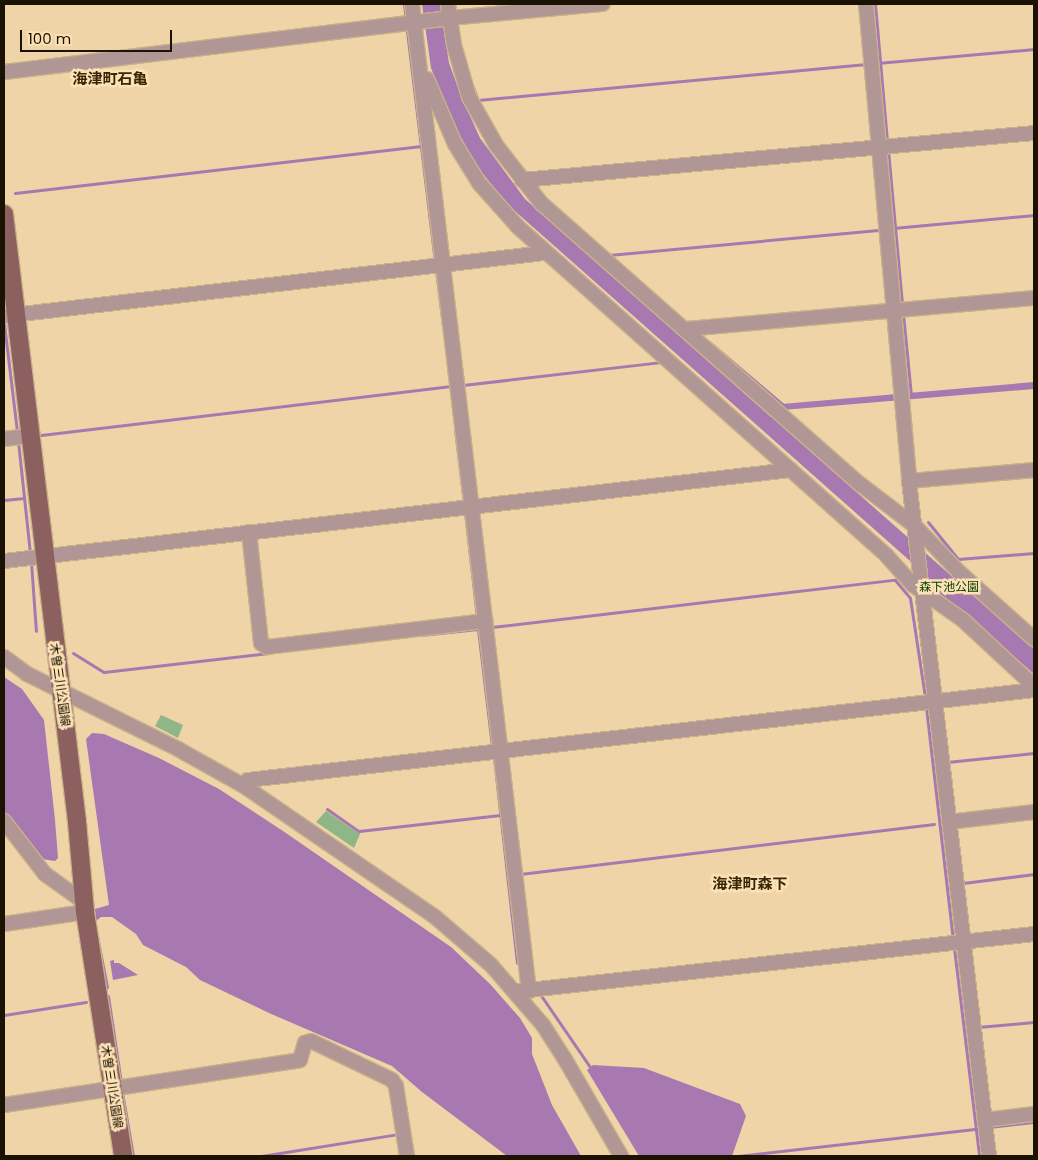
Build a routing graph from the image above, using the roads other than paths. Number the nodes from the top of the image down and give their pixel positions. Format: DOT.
graph roads {
  1 [pos="412,4"];
  2 [pos="602,4"];
  3 [pos="866,4"];
  4 [pos="448,13"];
  5 [pos="417,23"];
  6 [pos="421,65"];
  7 [pos="4,72"];
  8 [pos="1034,133"];
  9 [pos="879,146"];
  10 [pos="522,180"];
  11 [pos="4,214"];
  12 [pos="544,253"];
  13 [pos="443,265"];
  14 [pos="1034,298"];
  15 [pos="894,310"];
  16 [pos="10,315"];
  17 [pos="686,329"];
  18 [pos="30,436"];
  19 [pos="4,439"];
  20 [pos="791,470"];
  21 [pos="1034,470"];
  22 [pos="909,481"];
  23 [pos="472,506"];
  24 [pos="915,529"];
  25 [pos="249,532"];
  26 [pos="44,556"];
  27 [pos="4,561"];
  28 [pos="922,590"];
  29 [pos="485,621"];
  30 [pos="1034,638"];
  31 [pos="4,657"];
  32 [pos="1034,686"];
  33 [pos="1034,690"];
  34 [pos="61,691"];
  35 [pos="934,701"];
  36 [pos="501,750"];
  37 [pos="244,786"];
  38 [pos="1034,812"];
  39 [pos="4,821"];
  40 [pos="949,822"];
  41 [pos="85,907"];
  42 [pos="4,924"];
  43 [pos="1034,934"];
  44 [pos="963,942"];
  45 [pos="514,991"];
  46 [pos="530,991"];
  47 [pos="112,1089"];
  48 [pos="4,1105"];
  49 [pos="1034,1114"];
  50 [pos="986,1124"];
  51 [pos="123,1156"];
  52 [pos="407,1156"];
  53 [pos="621,1156"];
  54 [pos="989,1156"];
  1 -- 5 [label="street"];
  2 -- 4 [label="street"];
  3 -- 9 [label="street"];
  4 -- 5 [label="street"];
  4 -- 10 [label="street"];
  5 -- 6 [label="street"];
  5 -- 7 [label="street"];
  6 -- 12 [label="street"];
  6 -- 13 [label="street"];
  8 -- 9 [label="street"];
  9 -- 10 [label="street"];
  9 -- 15 [label="street"];
  10 -- 17 [label="street"];
  11 -- 16 [label="main road, 木曽三川公園線"];
  12 -- 13 [label="street"];
  12 -- 20 [label="street"];
  13 -- 16 [label="street"];
  13 -- 23 [label="street"];
  14 -- 15 [label="street"];
  15 -- 17 [label="street"];
  15 -- 22 [label="street"];
  16 -- 18 [label="main road, 木曽三川公園線"];
  17 -- 24 [label="street"];
  18 -- 19 [label="street"];
  18 -- 26 [label="main road, 木曽三川公園線"];
  20 -- 23 [label="street"];
  20 -- 28 [label="street"];
  21 -- 22 [label="street"];
  22 -- 24 [label="street"];
  23 -- 25 [label="street"];
  23 -- 29 [label="street"];
  24 -- 28 [label="street"];
  24 -- 30 [label="street"];
  25 -- 26 [label="street"];
  25 -- 29 [label="street"];
  26 -- 27 [label="street"];
  26 -- 34 [label="main road, 木曽三川公園線"];
  28 -- 32 [label="street"];
  28 -- 35 [label="street"];
  29 -- 36 [label="street"];
  31 -- 34 [label="street"];
  33 -- 35 [label="street"];
  34 -- 37 [label="street"];
  34 -- 41 [label="main road, 木曽三川公園線"];
  35 -- 36 [label="street"];
  35 -- 40 [label="street"];
  36 -- 37 [label="street"];
  36 -- 46 [label="street"];
  37 -- 45 [label="street"];
  38 -- 40 [label="street"];
  39 -- 41 [label="street"];
  40 -- 44 [label="street"];
  41 -- 42 [label="street"];
  41 -- 47 [label="main road, 木曽三川公園線"];
  43 -- 44 [label="street"];
  44 -- 46 [label="street"];
  44 -- 50 [label="street"];
  45 -- 46 [label="street"];
  45 -- 53 [label="street"];
  47 -- 48 [label="street"];
  47 -- 51 [label="main road, 木曽三川公園線"];
  47 -- 52 [label="street"];
  49 -- 50 [label="street"];
  50 -- 54 [label="street"];
}
